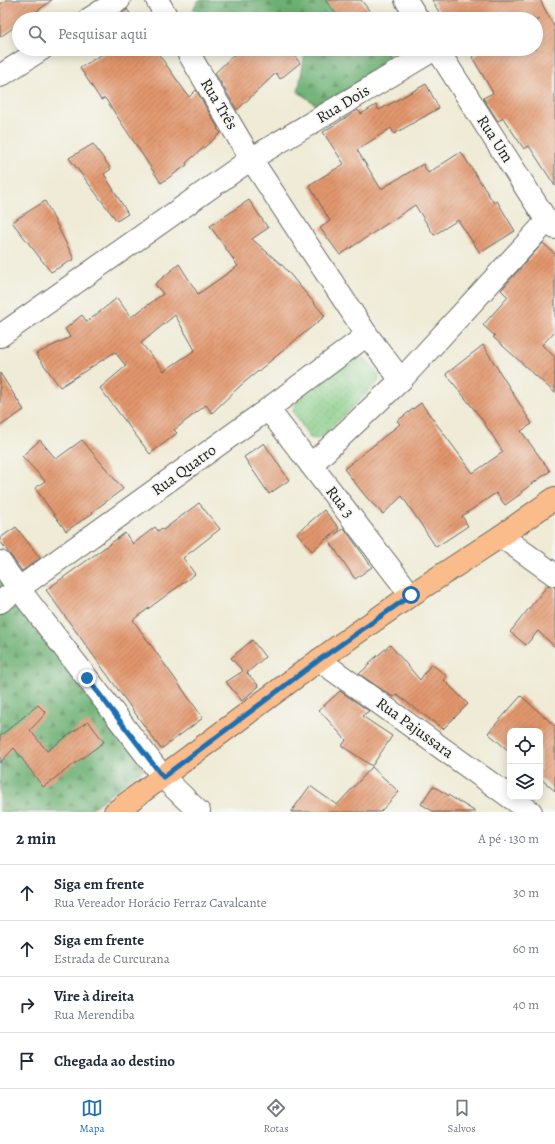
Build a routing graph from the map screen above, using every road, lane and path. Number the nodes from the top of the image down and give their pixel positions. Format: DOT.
graph roads {
  1 [pos="119,0"];
  2 [pos="157,0"];
  3 [pos="406,0"];
  4 [pos="100,12"];
  5 [pos="164,12"];
  6 [pos="414,12"];
  7 [pos="31,56"];
  8 [pos="190,56"];
  9 [pos="424,56"];
  10 [pos="441,56"];
  11 [pos="0,76"];
  12 [pos="251,159"];
  13 [pos="551,224"];
  14 [pos="367,335"];
  15 [pos="0,336"];
  16 [pos="401,380"];
  17 [pos="268,409"];
  18 [pos="312,465"];
  19 [pos="555,498"];
  20 [pos="501,536"];
  21 [pos="0,562"];
  22 [pos="555,576"];
  23 [pos="19,589"];
  24 [pos="411,595"];
  25 [pos="0,602"];
  26 [pos="319,660"];
  27 [pos="163,777"];
  28 [pos="507,795"];
  29 [pos="514,800"];
  30 [pos="115,812"];
  31 [pos="200,812"];
  32 [pos="531,812"];
  1 -- 4 [label="street"];
  2 -- 5 [label="street"];
  3 -- 6 [label="street"];
  7 -- 11 [label="street"];
  8 -- 12 [label="street, Rua Três"];
  9 -- 12 [label="street, Rua Dois"];
  10 -- 13 [label="street, Rua Um"];
  12 -- 14 [label="street, Rua Três"];
  12 -- 15 [label="street"];
  13 -- 16 [label="street"];
  14 -- 16 [label="street, Rua Três"];
  14 -- 17 [label="street, Rua Quatro"];
  16 -- 18 [label="street"];
  17 -- 18 [label="street, Rua 3"];
  17 -- 23 [label="street, Rua Quatro"];
  18 -- 24 [label="street, Rua 3"];
  19 -- 20 [label="main road"];
  20 -- 22 [label="street"];
  20 -- 24 [label="main road"];
  21 -- 23 [label="street"];
  23 -- 25 [label="street, Rua Quatro"];
  23 -- 27 [label="street"];
  24 -- 26 [label="main road"];
  26 -- 27 [label="main road"];
  26 -- 28 [label="street, Rua Pajussara"];
  27 -- 30 [label="main road"];
  27 -- 31 [label="street"];
  29 -- 32 [label="street, Rua Pajussara"];
}
